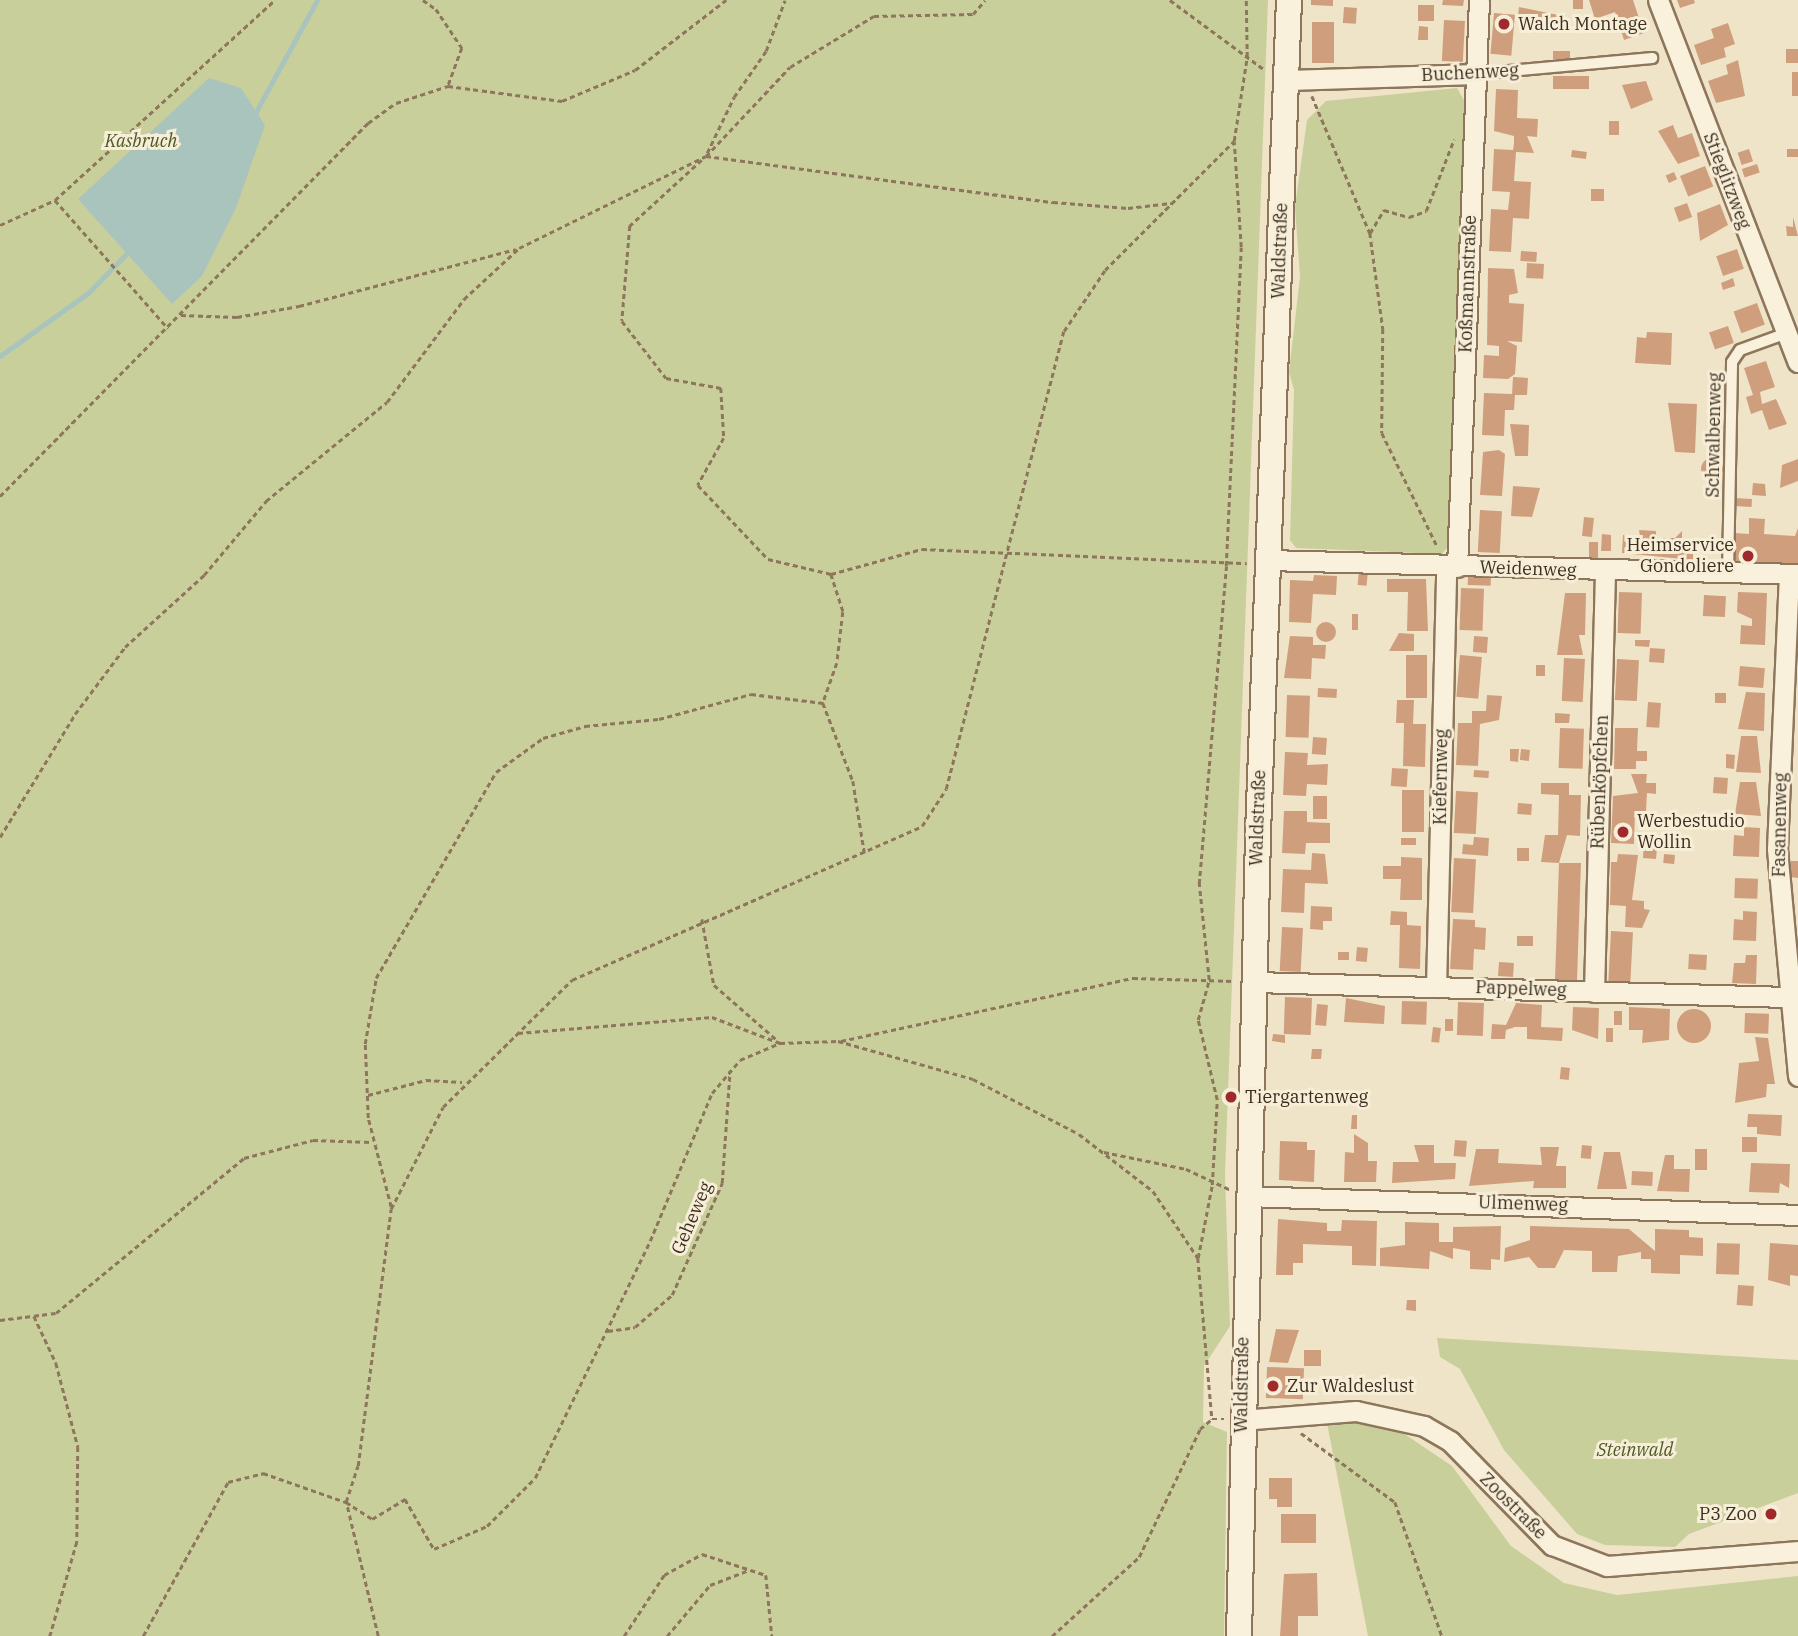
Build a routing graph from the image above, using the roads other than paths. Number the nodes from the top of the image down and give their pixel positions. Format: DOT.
graph roads {
  1 [pos="1289,0"];
  2 [pos="1479,0"];
  3 [pos="1658,0"];
  4 [pos="1652,58"];
  5 [pos="1476,74"];
  6 [pos="1297,80"];
  7 [pos="1787,333"];
  8 [pos="1798,362"];
  9 [pos="1267,561"];
  10 [pos="1451,567"];
  11 [pos="1605,572"];
  12 [pos="1728,573"];
  13 [pos="1793,574"];
  14 [pos="1793,619"];
  15 [pos="1254,982"];
  16 [pos="1436,987"];
  17 [pos="1594,992"];
  18 [pos="1787,997"];
  19 [pos="1798,1076"];
  20 [pos="1247,1196"];
  21 [pos="1798,1215"];
  22 [pos="1241,1420"];
  23 [pos="1798,1551"];
  24 [pos="1240,1636"];
  1 -- 6 [label="street, Waldstraße"];
  2 -- 5 [label="street, Koßmannstraße"];
  3 -- 7 [label="street, Stieglitzweg"];
  4 -- 5 [label="lane, Buchenweg"];
  5 -- 6 [label="street, Buchenweg"];
  5 -- 10 [label="street, Koßmannstraße"];
  6 -- 9 [label="street, Waldstraße"];
  7 -- 8 [label="street, Stieglitzweg"];
  7 -- 12 [label="lane, Schwalbenweg"];
  9 -- 10 [label="street, Weidenweg"];
  9 -- 15 [label="street, Waldstraße"];
  10 -- 11 [label="street, Weidenweg"];
  10 -- 16 [label="street, Kiefernweg"];
  11 -- 12 [label="street, Weidenweg"];
  11 -- 17 [label="street, Rübenköpfchen"];
  12 -- 13 [label="street, Weidenweg"];
  13 -- 14 [label="street, Fasanenweg"];
  14 -- 18 [label="street, Fasanenweg"];
  15 -- 16 [label="street, Pappelweg"];
  15 -- 20 [label="street, Waldstraße"];
  16 -- 17 [label="street, Pappelweg"];
  17 -- 18 [label="street, Pappelweg"];
  18 -- 19 [label="street, Fasanenweg"];
  20 -- 21 [label="street, Ulmenweg"];
  20 -- 22 [label="street, Waldstraße"];
  22 -- 23 [label="street, Zoostraße"];
  22 -- 24 [label="street, Waldstraße"];
}
